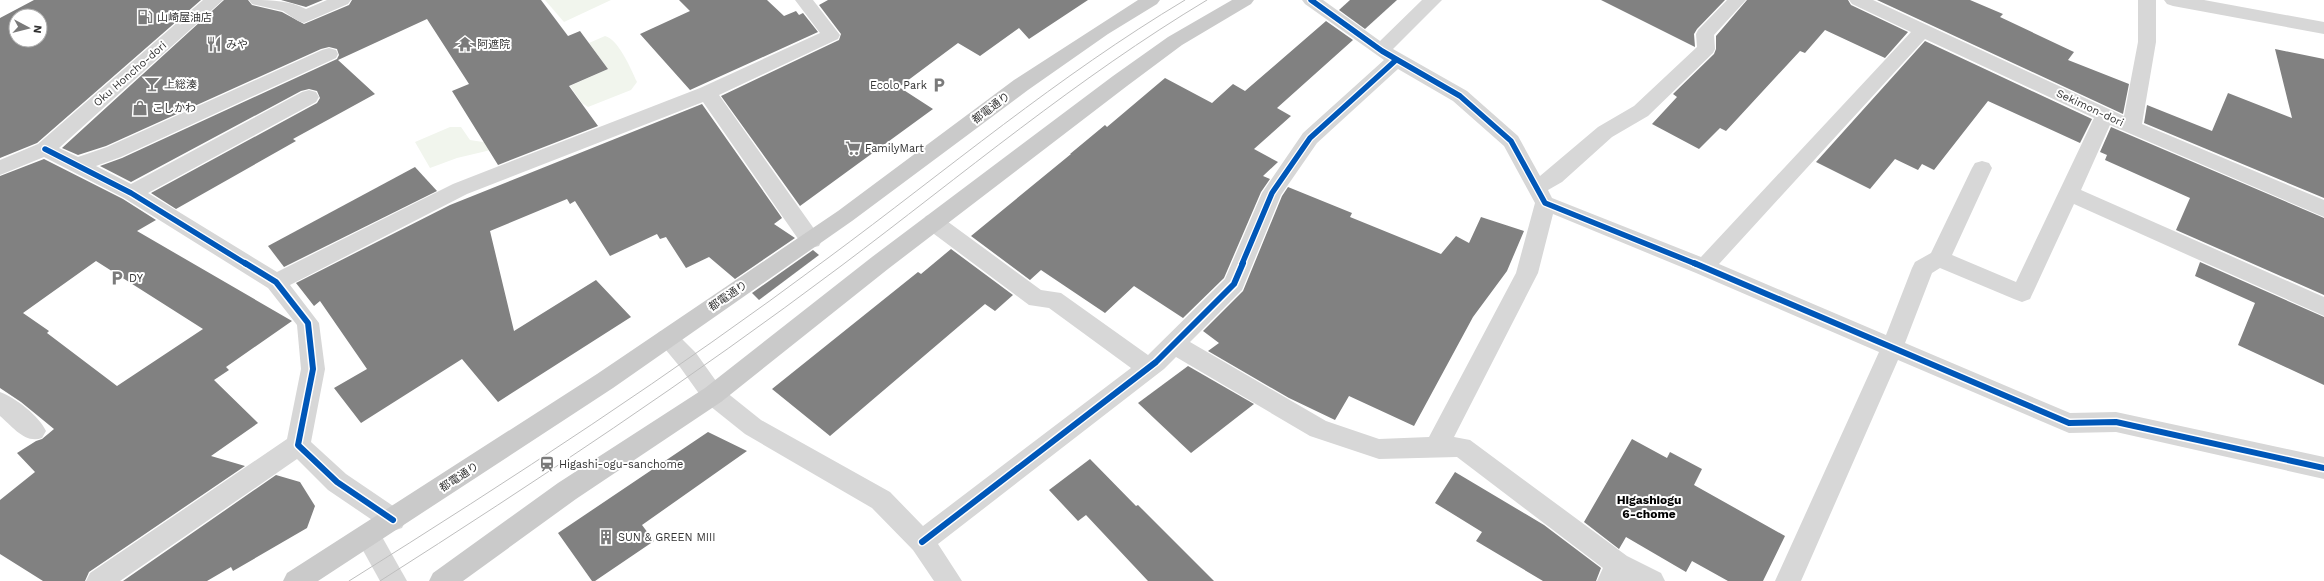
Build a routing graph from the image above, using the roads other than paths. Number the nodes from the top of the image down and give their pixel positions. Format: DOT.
graph roads {
  1 [pos="214,0"];
  2 [pos="258,0"];
  3 [pos="342,0"];
  4 [pos="804,0"];
  5 [pos="1151,0"];
  6 [pos="1245,0"];
  7 [pos="1311,0"];
  8 [pos="1433,0"];
  9 [pos="1737,0"];
  10 [pos="1858,0"];
  11 [pos="2147,0"];
  12 [pos="2173,0"];
  13 [pos="2324,28"];
  14 [pos="1924,30"];
  15 [pos="329,54"];
  16 [pos="1389,56"];
  17 [pos="707,93"];
  18 [pos="309,97"];
  19 [pos="2105,115"];
  20 [pos="2132,127"];
  21 [pos="46,149"];
  22 [pos="78,165"];
  23 [pos="0,168"];
  24 [pos="1982,168"];
  25 [pos="131,193"];
  26 [pos="2069,193"];
  27 [pos="1541,196"];
  28 [pos="2324,210"];
  29 [pos="933,222"];
  30 [pos="811,240"];
  31 [pos="1939,259"];
  32 [pos="1704,267"];
  33 [pos="276,282"];
  34 [pos="2324,307"];
  35 [pos="667,338"];
  36 [pos="1174,344"];
  37 [pos="1892,347"];
  38 [pos="1148,368"];
  39 [pos="713,395"];
  40 [pos="0,402"];
  41 [pos="34,431"];
  42 [pos="298,445"];
  43 [pos="1436,448"];
  44 [pos="2324,468"];
  45 [pos="393,520"];
  46 [pos="368,536"];
  47 [pos="922,542"];
  48 [pos="1614,573"];
  49 [pos="99,581"];
  50 [pos="296,581"];
  51 [pos="394,581"];
  52 [pos="442,581"];
  53 [pos="949,581"];
  54 [pos="1652,581"];
  55 [pos="1788,581"];
  1 -- 21 [label="street, Oku Honcho-dori"];
  2 -- 3 [label="street"];
  4 -- 17 [label="street"];
  5 -- 30 [label="main road, 都電通り"];
  6 -- 29 [label="main road"];
  7 -- 16 [label="street"];
  8 -- 16 [label="street"];
  9 -- 27 [label="street"];
  10 -- 14 [label="street, Sekimon-dori"];
  11 -- 20 [label="street"];
  12 -- 13 [label="street"];
  14 -- 19 [label="street, Sekimon-dori"];
  14 -- 32 [label="street"];
  15 -- 22 [label="street"];
  16 -- 27 [label="street"];
  16 -- 36 [label="street"];
  17 -- 30 [label="street"];
  17 -- 33 [label="street"];
  18 -- 25 [label="street"];
  19 -- 20 [label="street, Sekimon-dori"];
  19 -- 26 [label="street"];
  20 -- 28 [label="street, Sekimon-dori"];
  21 -- 22 [label="street"];
  21 -- 23 [label="street, Oku Honcho-dori"];
  22 -- 25 [label="street"];
  24 -- 31 [label="street"];
  25 -- 33 [label="street"];
  26 -- 31 [label="street"];
  26 -- 34 [label="street"];
  27 -- 32 [label="street"];
  27 -- 43 [label="street"];
  29 -- 38 [label="street"];
  29 -- 39 [label="main road"];
  30 -- 35 [label="main road, 都電通り"];
  31 -- 37 [label="street"];
  32 -- 37 [label="street"];
  33 -- 42 [label="street"];
  35 -- 39 [label="street"];
  35 -- 45 [label="main road, 都電通り"];
  36 -- 38 [label="street"];
  36 -- 43 [label="street"];
  37 -- 44 [label="street"];
  37 -- 55 [label="street"];
  38 -- 47 [label="street"];
  39 -- 47 [label="street"];
  39 -- 52 [label="main road"];
  40 -- 41 [label="street"];
  42 -- 45 [label="street"];
  42 -- 49 [label="street"];
  43 -- 48 [label="street"];
  45 -- 46 [label="main road, 都電通り"];
  46 -- 50 [label="main road, 都電通り"];
  46 -- 51 [label="street"];
  47 -- 53 [label="street"];
  48 -- 54 [label="street"];
}
